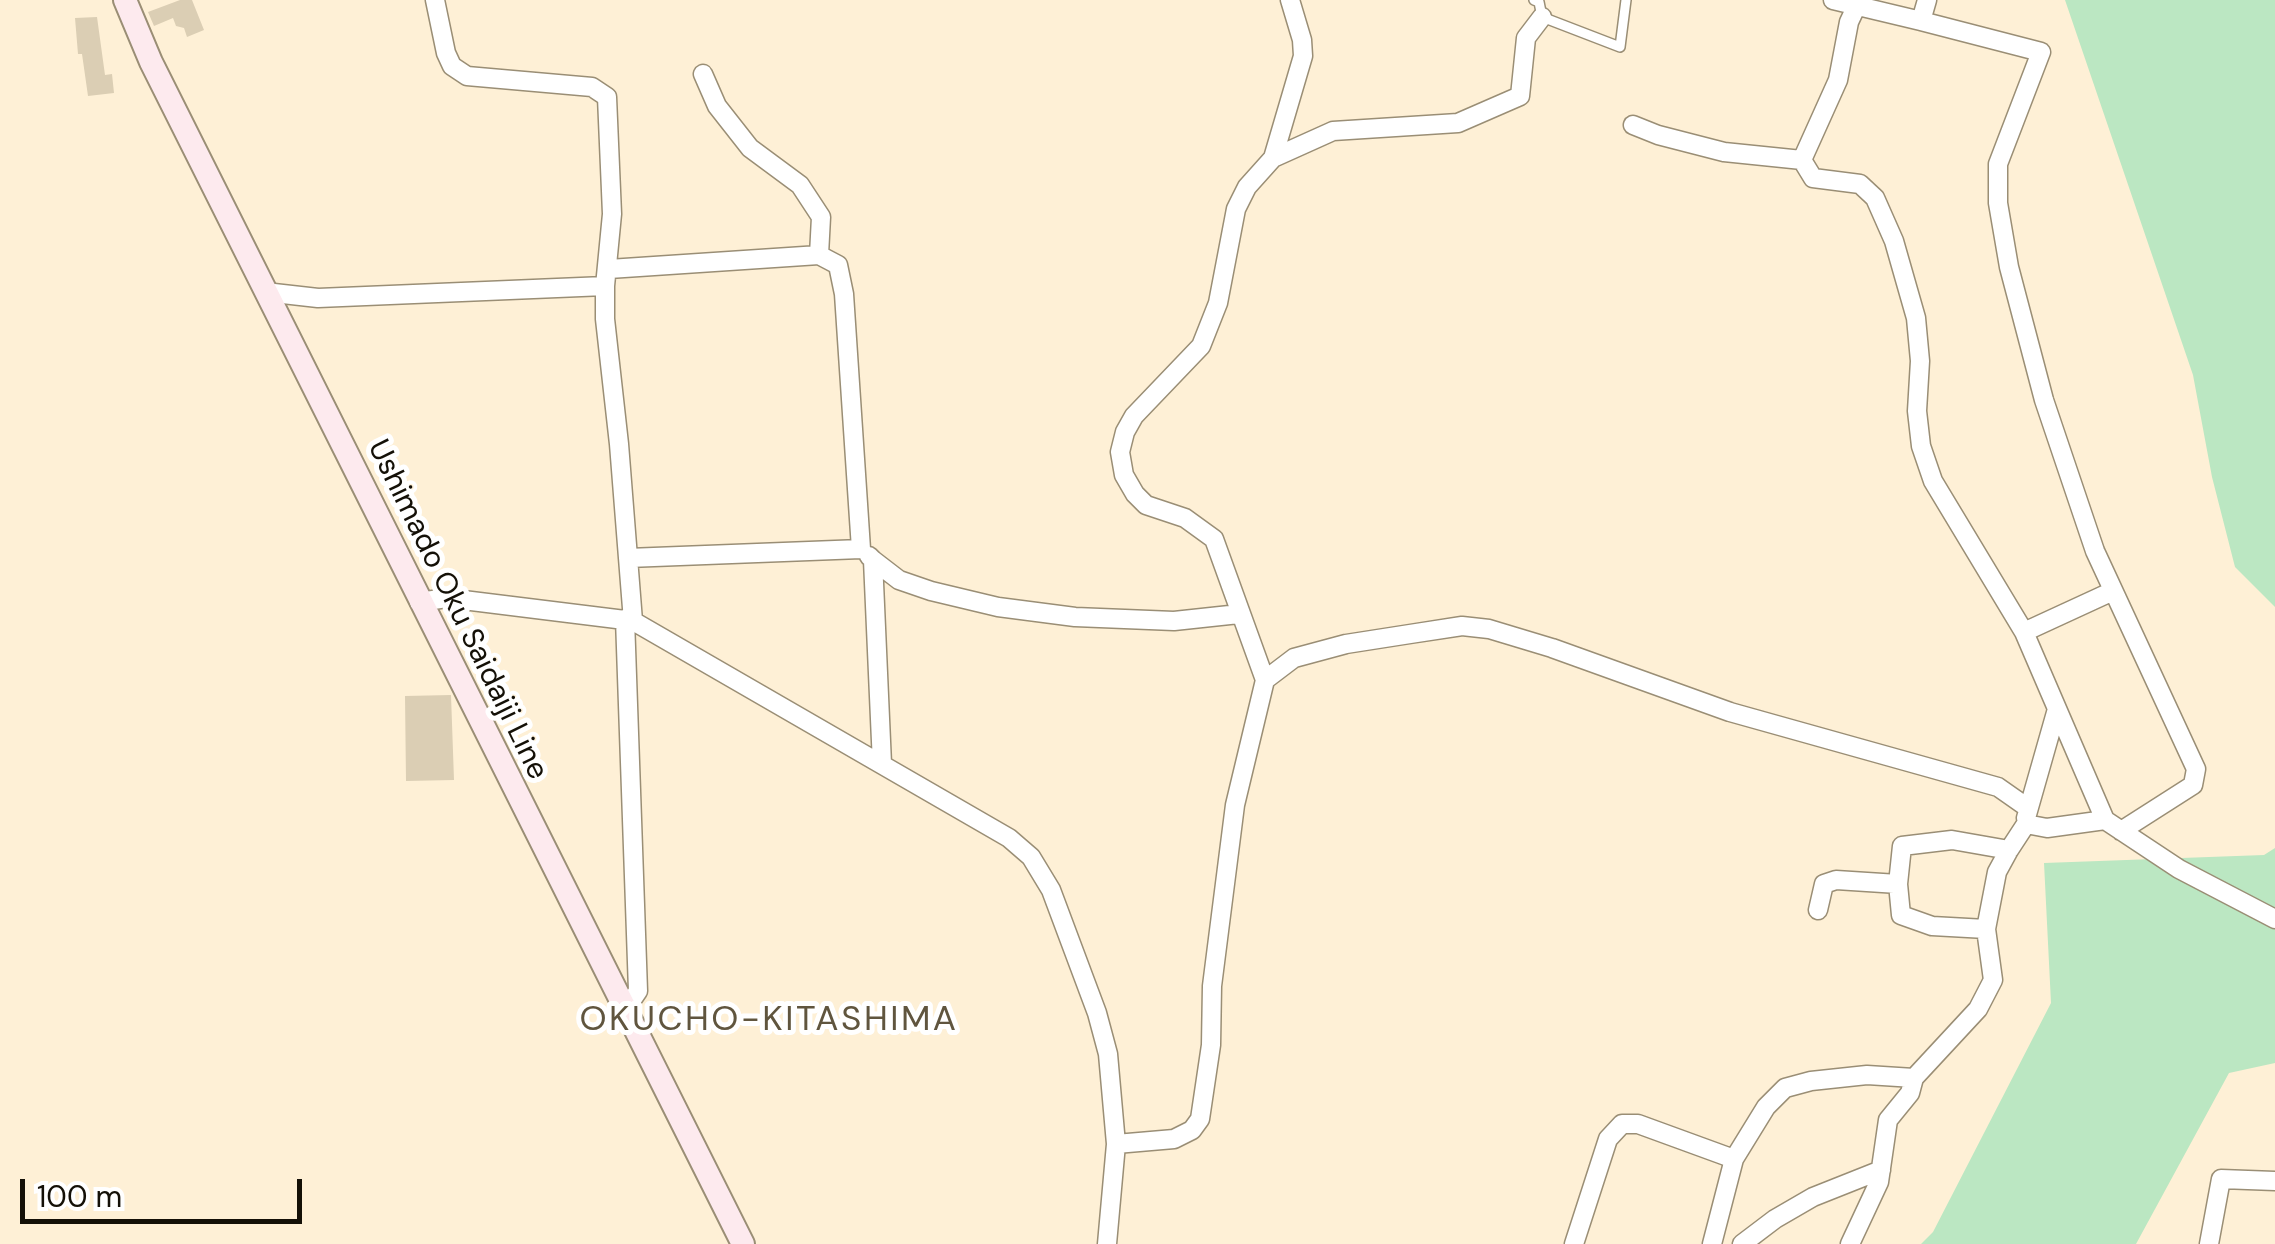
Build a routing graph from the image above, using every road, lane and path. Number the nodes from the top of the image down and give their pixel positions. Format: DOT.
graph roads {
  1 [pos="125,0"];
  2 [pos="435,0"];
  3 [pos="1290,0"];
  4 [pos="1626,0"];
  5 [pos="1833,0"];
  6 [pos="1927,0"];
  7 [pos="1856,7"];
  8 [pos="1538,9"];
  9 [pos="1921,20"];
  10 [pos="704,74"];
  11 [pos="1633,124"];
  12 [pos="1273,158"];
  13 [pos="1802,160"];
  14 [pos="819,255"];
  15 [pos="607,278"];
  16 [pos="265,292"];
  17 [pos="867,554"];
  18 [pos="628,558"];
  19 [pos="2113,591"];
  20 [pos="419,602"];
  21 [pos="1240,614"];
  22 [pos="629,620"];
  23 [pos="2024,632"];
  24 [pos="1265,680"];
  25 [pos="2057,708"];
  26 [pos="882,764"];
  27 [pos="2027,816"];
  28 [pos="2104,820"];
  29 [pos="2121,831"];
  30 [pos="2009,850"];
  31 [pos="1898,884"];
  32 [pos="1818,910"];
  33 [pos="2275,919"];
  34 [pos="1986,930"];
  35 [pos="625,1010"];
  36 [pos="1914,1078"];
  37 [pos="1116,1144"];
  38 [pos="1734,1159"];
  39 [pos="1881,1170"];
  40 [pos="2275,1181"];
  41 [pos="743,1244"];
  42 [pos="1107,1244"];
  43 [pos="1574,1244"];
  44 [pos="1712,1244"];
  45 [pos="1742,1244"];
  46 [pos="1850,1244"];
  47 [pos="2209,1244"];
  1 -- 16 [label="main road, Ushimado Oku Saidaiji Line"];
  2 -- 15 [label="street"];
  3 -- 12 [label="street"];
  4 -- 8 [label="lane"];
  5 -- 7 [label="street"];
  6 -- 9 [label="street"];
  7 -- 9 [label="street"];
  7 -- 13 [label="street"];
  8 -- 12 [label="street"];
  9 -- 19 [label="street"];
  10 -- 14 [label="street"];
  11 -- 13 [label="street"];
  12 -- 21 [label="street"];
  13 -- 23 [label="street"];
  14 -- 15 [label="street"];
  14 -- 17 [label="street"];
  15 -- 16 [label="street"];
  15 -- 18 [label="street"];
  16 -- 20 [label="main road, Ushimado Oku Saidaiji Line"];
  17 -- 18 [label="street"];
  17 -- 21 [label="street"];
  17 -- 26 [label="street"];
  18 -- 22 [label="street"];
  19 -- 23 [label="street"];
  19 -- 29 [label="street"];
  20 -- 22 [label="street"];
  20 -- 35 [label="main road, Ushimado Oku Saidaiji Line"];
  21 -- 24 [label="street"];
  22 -- 26 [label="street"];
  22 -- 35 [label="street"];
  23 -- 25 [label="street"];
  24 -- 27 [label="street"];
  24 -- 37 [label="street"];
  25 -- 27 [label="street"];
  25 -- 28 [label="street"];
  26 -- 37 [label="street"];
  27 -- 28 [label="street"];
  27 -- 30 [label="street"];
  28 -- 29 [label="street"];
  29 -- 33 [label="street"];
  30 -- 31 [label="street"];
  30 -- 34 [label="street"];
  31 -- 32 [label="street"];
  31 -- 34 [label="street"];
  34 -- 36 [label="street"];
  35 -- 41 [label="main road, Ushimado Oku Saidaiji Line"];
  36 -- 38 [label="street"];
  36 -- 39 [label="street"];
  37 -- 42 [label="street"];
  38 -- 43 [label="street"];
  38 -- 44 [label="street"];
  39 -- 45 [label="street"];
  39 -- 46 [label="street"];
  40 -- 47 [label="street"];
}
